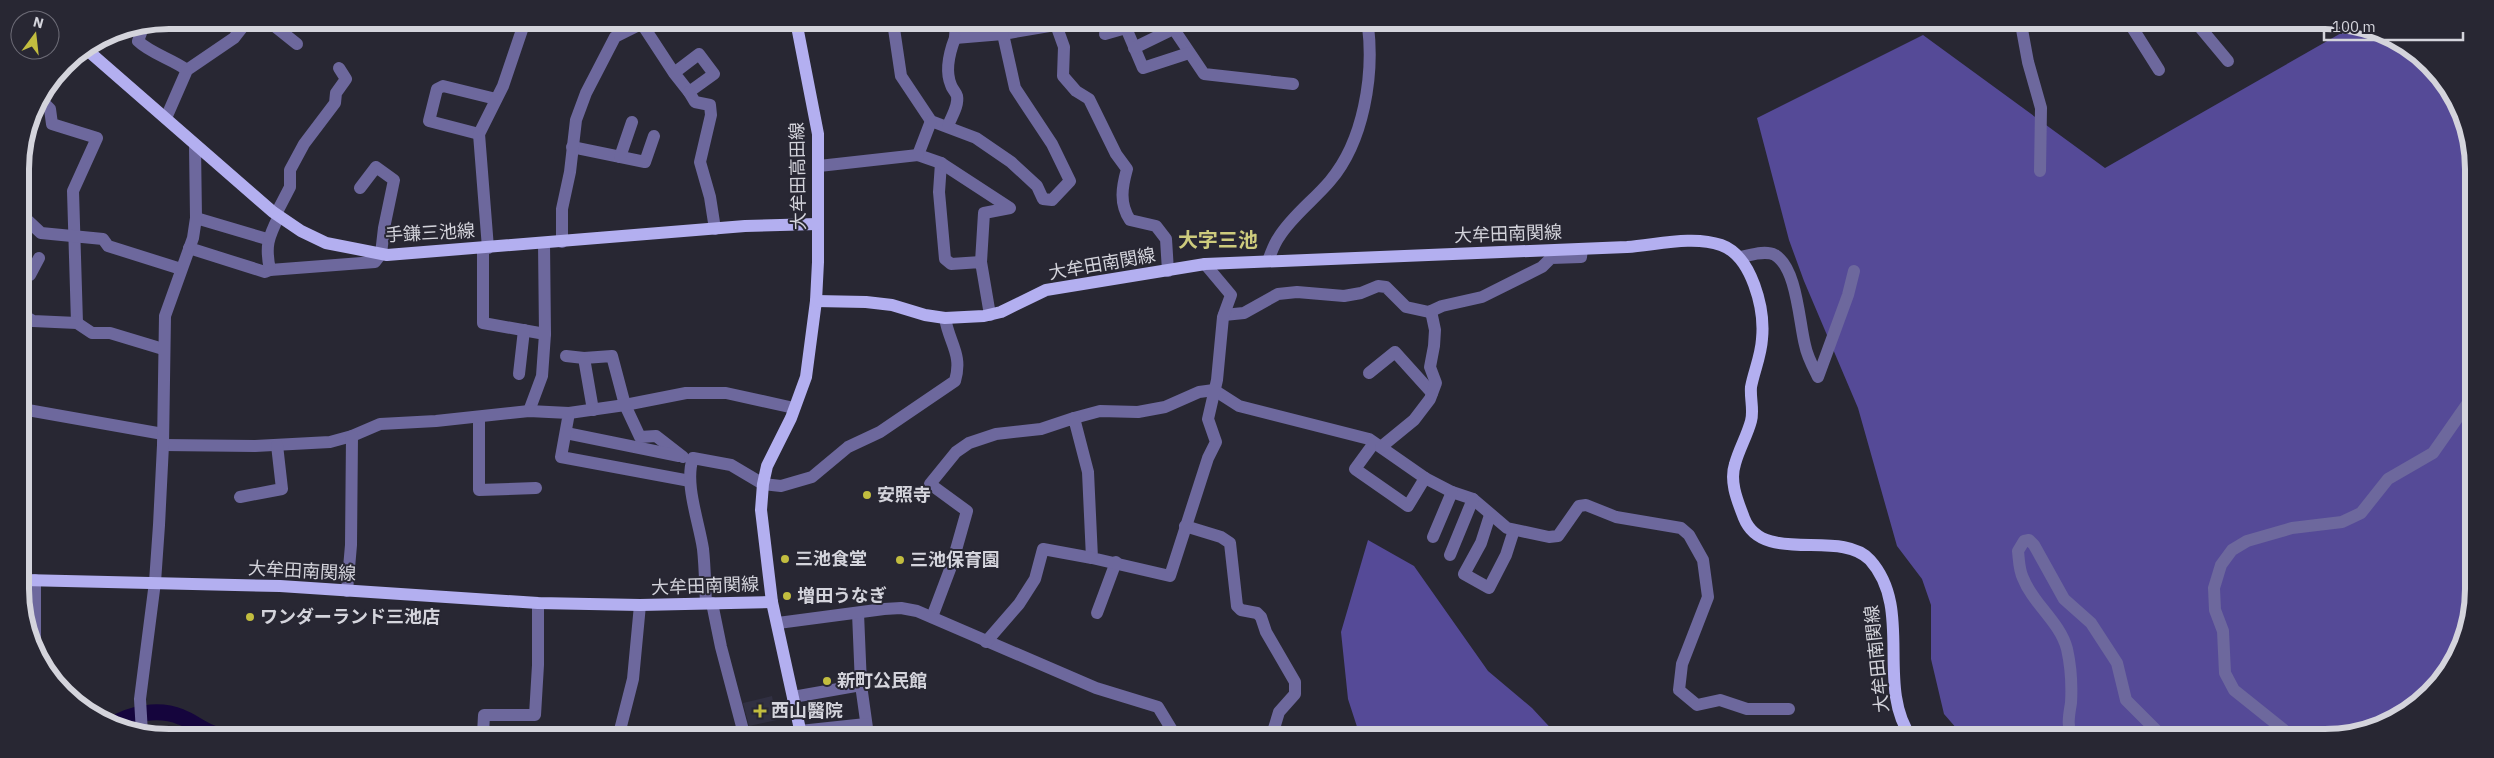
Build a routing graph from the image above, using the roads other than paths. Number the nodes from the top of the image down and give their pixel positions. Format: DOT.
graph roads {
  1 [pos="240,29"];
  2 [pos="278,29"];
  3 [pos="522,29"];
  4 [pos="629,29"];
  5 [pos="644,29"];
  6 [pos="798,29"];
  7 [pos="894,29"];
  8 [pos="956,29"];
  9 [pos="1027,29"];
  10 [pos="1057,29"];
  11 [pos="1122,29"];
  12 [pos="1126,29"];
  13 [pos="1166,29"];
  14 [pos="1173,29"];
  15 [pos="1368,29"];
  16 [pos="2022,29"];
  17 [pos="2133,29"];
  18 [pos="2201,29"];
  19 [pos="142,31"];
  20 [pos="1003,34"];
  21 [pos="1105,34"];
  22 [pos="955,38"];
  23 [pos="297,44"];
  24 [pos="1134,48"];
  25 [pos="1189,52"];
  26 [pos="90,53"];
  27 [pos="2228,61"];
  28 [pos="339,68"];
  29 [pos="187,70"];
  30 [pos="2159,70"];
  31 [pos="674,73"];
  32 [pos="1293,84"];
  33 [pos="689,92"];
  34 [pos="496,99"];
  35 [pos="45,104"];
  36 [pos="166,118"];
  37 [pos="931,121"];
  38 [pos="632,122"];
  39 [pos="948,126"];
  40 [pos="479,134"];
  41 [pos="654,136"];
  42 [pos="195,146"];
  43 [pos="572,147"];
  44 [pos="918,155"];
  45 [pos="620,157"];
  46 [pos="941,163"];
  47 [pos="818,166"];
  48 [pos="2040,171"];
  49 [pos="360,188"];
  50 [pos="277,215"];
  51 [pos="196,218"];
  52 [pos="29,222"];
  53 [pos="817,224"];
  54 [pos="714,229"];
  55 [pos="73,236"];
  56 [pos="268,239"];
  57 [pos="562,242"];
  58 [pos="544,243"];
  59 [pos="188,248"];
  60 [pos="485,248"];
  61 [pos="1582,249"];
  62 [pos="381,254"];
  63 [pos="1741,257"];
  64 [pos="40,258"];
  65 [pos="1268,261"];
  66 [pos="981,262"];
  67 [pos="1206,264"];
  68 [pos="181,269"];
  69 [pos="270,270"];
  70 [pos="1168,271"];
  71 [pos="1854,271"];
  72 [pos="29,275"];
  73 [pos="816,301"];
  74 [pos="1431,311"];
  75 [pos="990,315"];
  76 [pos="1224,315"];
  77 [pos="945,318"];
  78 [pos="29,319"];
  79 [pos="77,323"];
  80 [pos="524,330"];
  81 [pos="545,334"];
  82 [pos="163,348"];
  83 [pos="566,356"];
  84 [pos="584,358"];
  85 [pos="519,374"];
  86 [pos="1368,374"];
  87 [pos="1214,390"];
  88 [pos="1432,393"];
  89 [pos="625,405"];
  90 [pos="2465,407"];
  91 [pos="794,408"];
  92 [pos="592,410"];
  93 [pos="29,411"];
  94 [pos="529,411"];
  95 [pos="569,413"];
  96 [pos="479,417"];
  97 [pos="1074,418"];
  98 [pos="566,433"];
  99 [pos="352,436"];
  100 [pos="163,439"];
  101 [pos="277,445"];
  102 [pos="1377,445"];
  103 [pos="688,457"];
  104 [pos="1425,478"];
  105 [pos="690,482"];
  106 [pos="763,484"];
  107 [pos="536,488"];
  108 [pos="1452,492"];
  109 [pos="240,497"];
  110 [pos="1472,499"];
  111 [pos="1490,515"];
  112 [pos="1185,526"];
  113 [pos="1514,530"];
  114 [pos="1433,537"];
  115 [pos="1450,555"];
  116 [pos="1092,558"];
  117 [pos="1116,562"];
  118 [pos="29,580"];
  119 [pos="154,582"];
  120 [pos="347,591"];
  121 [pos="772,602"];
  122 [pos="538,603"];
  123 [pos="709,603"];
  124 [pos="640,605"];
  125 [pos="1097,613"];
  126 [pos="858,614"];
  127 [pos="932,617"];
  128 [pos="778,623"];
  129 [pos="33,624"];
  130 [pos="986,642"];
  131 [pos="861,685"];
  132 [pos="793,696"];
  133 [pos="1789,709"];
  134 [pos="141,726"];
  135 [pos="483,729"];
  136 [pos="620,729"];
  137 [pos="743,729"];
  138 [pos="800,729"];
  139 [pos="867,729"];
  140 [pos="1171,729"];
  141 [pos="1274,729"];
  142 [pos="1907,729"];
  143 [pos="2070,729"];
  144 [pos="2155,729"];
  145 [pos="2283,729"];
  1 -- 29 [label="street"];
  2 -- 23 [label="street"];
  3 -- 34 [label="street"];
  4 -- 43 [label="street"];
  5 -- 31 [label="street"];
  6 -- 47 [label="main road, 大牟田高田線"];
  7 -- 37 [label="street"];
  8 -- 22 [label="street"];
  9 -- 20 [label="street"];
  10 -- 70 [label="street"];
  11 -- 21 [label="street"];
  12 -- 24 [label="street"];
  13 -- 24 [label="street"];
  14 -- 25 [label="street"];
  15 -- 65 [label="street"];
  16 -- 48 [label="street"];
  17 -- 30 [label="street"];
  18 -- 27 [label="street"];
  19 -- 29 [label="street"];
  20 -- 22 [label="street"];
  20 -- 39 [label="street"];
  22 -- 39 [label="street"];
  24 -- 25 [label="street"];
  25 -- 32 [label="street"];
  26 -- 36 [label="main road, 手鎌三池線"];
  28 -- 50 [label="street"];
  29 -- 36 [label="street"];
  31 -- 33 [label="street"];
  31 -- 33 [label="street"];
  33 -- 54 [label="street"];
  34 -- 40 [label="street"];
  34 -- 40 [label="street"];
  35 -- 55 [label="street"];
  36 -- 42 [label="main road, 手鎌三池線"];
  37 -- 39 [label="street"];
  37 -- 44 [label="street"];
  38 -- 45 [label="street"];
  40 -- 60 [label="street"];
  41 -- 45 [label="street"];
  42 -- 50 [label="main road, 手鎌三池線"];
  42 -- 51 [label="street"];
  43 -- 45 [label="street"];
  43 -- 57 [label="street"];
  44 -- 46 [label="street"];
  44 -- 47 [label="street"];
  46 -- 66 [label="street"];
  46 -- 66 [label="street"];
  47 -- 53 [label="main road, 大牟田高田線"];
  49 -- 62 [label="street"];
  50 -- 56 [label="street"];
  50 -- 62 [label="main road, 手鎌三池線"];
  51 -- 56 [label="street"];
  51 -- 59 [label="street"];
  52 -- 55 [label="street"];
  53 -- 54 [label="main road, 手鎌三池線"];
  53 -- 73 [label="main road, 大牟田高田線"];
  54 -- 57 [label="main road, 手鎌三池線"];
  55 -- 68 [label="street"];
  55 -- 79 [label="street"];
  56 -- 69 [label="street"];
  57 -- 58 [label="main road, 手鎌三池線"];
  58 -- 60 [label="main road, 手鎌三池線"];
  58 -- 81 [label="street"];
  59 -- 68 [label="street"];
  59 -- 69 [label="street"];
  60 -- 62 [label="main road, 手鎌三池線"];
  60 -- 80 [label="street"];
  61 -- 63 [label="main road, 大牟田南関線"];
  61 -- 65 [label="main road, 大牟田南関線"];
  61 -- 74 [label="street"];
  62 -- 69 [label="street"];
  63 -- 71 [label="street"];
  63 -- 142 [label="main road, 大牟田南関線"];
  64 -- 72 [label="street"];
  65 -- 67 [label="main road, 大牟田南関線"];
  66 -- 75 [label="street"];
  67 -- 70 [label="main road, 大牟田南関線"];
  67 -- 76 [label="street"];
  68 -- 82 [label="street"];
  70 -- 75 [label="main road, 大牟田南関線"];
  73 -- 77 [label="main road, 大牟田南関線"];
  73 -- 91 [label="main road, 大牟田南関線"];
  74 -- 76 [label="street"];
  74 -- 88 [label="street"];
  75 -- 77 [label="main road, 大牟田南関線"];
  76 -- 87 [label="street"];
  77 -- 106 [label="street"];
  78 -- 79 [label="street"];
  79 -- 82 [label="street"];
  80 -- 81 [label="street"];
  80 -- 85 [label="street"];
  81 -- 94 [label="street"];
  82 -- 100 [label="street"];
  83 -- 84 [label="street"];
  84 -- 89 [label="street"];
  84 -- 92 [label="street"];
  86 -- 88 [label="street"];
  87 -- 97 [label="street"];
  87 -- 102 [label="street"];
  87 -- 112 [label="street"];
  88 -- 102 [label="street"];
  89 -- 91 [label="street"];
  89 -- 92 [label="street"];
  89 -- 103 [label="street"];
  90 -- 145 [label="street"];
  91 -- 106 [label="main road, 大牟田南関線"];
  92 -- 95 [label="street"];
  93 -- 100 [label="street"];
  94 -- 95 [label="street"];
  94 -- 96 [label="street"];
  95 -- 98 [label="street"];
  96 -- 99 [label="street"];
  96 -- 107 [label="street"];
  97 -- 116 [label="street"];
  97 -- 127 [label="street"];
  98 -- 103 [label="street"];
  98 -- 105 [label="street"];
  99 -- 101 [label="street"];
  99 -- 120 [label="street"];
  100 -- 101 [label="street"];
  100 -- 119 [label="street"];
  101 -- 109 [label="street"];
  102 -- 104 [label="street"];
  102 -- 104 [label="street"];
  103 -- 105 [label="street"];
  103 -- 106 [label="street"];
  104 -- 108 [label="street"];
  105 -- 123 [label="street"];
  106 -- 121 [label="main road, 大牟田南関線"];
  108 -- 110 [label="street"];
  108 -- 114 [label="street"];
  110 -- 111 [label="street"];
  110 -- 115 [label="street"];
  111 -- 113 [label="street"];
  111 -- 113 [label="street"];
  112 -- 117 [label="street"];
  112 -- 141 [label="street"];
  113 -- 133 [label="street"];
  116 -- 117 [label="street"];
  116 -- 130 [label="street"];
  117 -- 125 [label="street"];
  118 -- 119 [label="main road, 大牟田南関線"];
  118 -- 129 [label="street"];
  119 -- 120 [label="main road, 大牟田南関線"];
  119 -- 134 [label="street"];
  120 -- 122 [label="main road, 大牟田南関線"];
  121 -- 123 [label="main road, 大牟田南関線"];
  121 -- 128 [label="main road"];
  122 -- 124 [label="main road, 大牟田南関線"];
  122 -- 135 [label="street"];
  123 -- 124 [label="main road, 大牟田南関線"];
  123 -- 137 [label="street"];
  124 -- 136 [label="street"];
  126 -- 127 [label="street"];
  126 -- 128 [label="street"];
  126 -- 131 [label="street"];
  127 -- 130 [label="street"];
  128 -- 132 [label="main road"];
  130 -- 140 [label="street"];
  131 -- 132 [label="street"];
  131 -- 139 [label="street"];
  132 -- 138 [label="main road"];
  143 -- 144 [label="street"];
}
